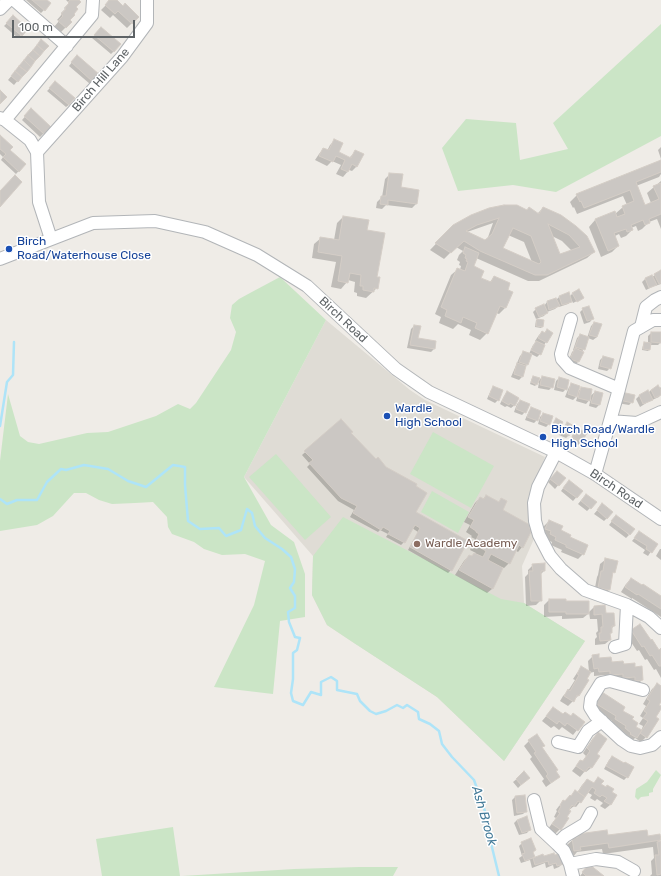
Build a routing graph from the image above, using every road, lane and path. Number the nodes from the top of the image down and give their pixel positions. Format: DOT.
graph roads {
  1 [pos="9,0"];
  2 [pos="14,0"];
  3 [pos="93,0"];
  4 [pos="148,0"];
  5 [pos="0,10"];
  6 [pos="67,46"];
  7 [pos="3,119"];
  8 [pos="37,152"];
  9 [pos="51,239"];
  10 [pos="0,259"];
  11 [pos="661,297"];
  12 [pos="571,319"];
  13 [pos="661,320"];
  14 [pos="637,329"];
  15 [pos="619,389"];
  16 [pos="661,412"];
  17 [pos="610,421"];
  18 [pos="556,452"];
  19 [pos="595,474"];
  20 [pos="661,519"];
  21 [pos="627,605"];
  22 [pos="661,628"];
  23 [pos="615,646"];
  24 [pos="643,690"];
  25 [pos="602,721"];
  26 [pos="661,737"];
  27 [pos="558,742"];
  28 [pos="534,800"];
  29 [pos="591,813"];
  30 [pos="557,844"];
  31 [pos="570,864"];
  32 [pos="634,871"];
  33 [pos="573,876"];
  1 -- 5 [label="street"];
  2 -- 6 [label="street"];
  3 -- 6 [label="street"];
  4 -- 8 [label="street, Birch Hill Lane"];
  6 -- 7 [label="street"];
  7 -- 8 [label="street"];
  8 -- 9 [label="street"];
  9 -- 10 [label="street, Birch Road"];
  9 -- 18 [label="street, Birch Road"];
  11 -- 14 [label="street"];
  12 -- 15 [label="street"];
  13 -- 14 [label="street"];
  14 -- 15 [label="street"];
  15 -- 17 [label="street"];
  16 -- 17 [label="street"];
  17 -- 19 [label="street"];
  18 -- 19 [label="street, Birch Road"];
  18 -- 21 [label="street"];
  19 -- 20 [label="street, Birch Road"];
  21 -- 22 [label="street"];
  21 -- 23 [label="street"];
  24 -- 25 [label="street"];
  25 -- 26 [label="street"];
  25 -- 27 [label="street"];
  28 -- 30 [label="street"];
  29 -- 30 [label="street"];
  30 -- 31 [label="street"];
  31 -- 32 [label="street"];
  31 -- 33 [label="street"];
}
